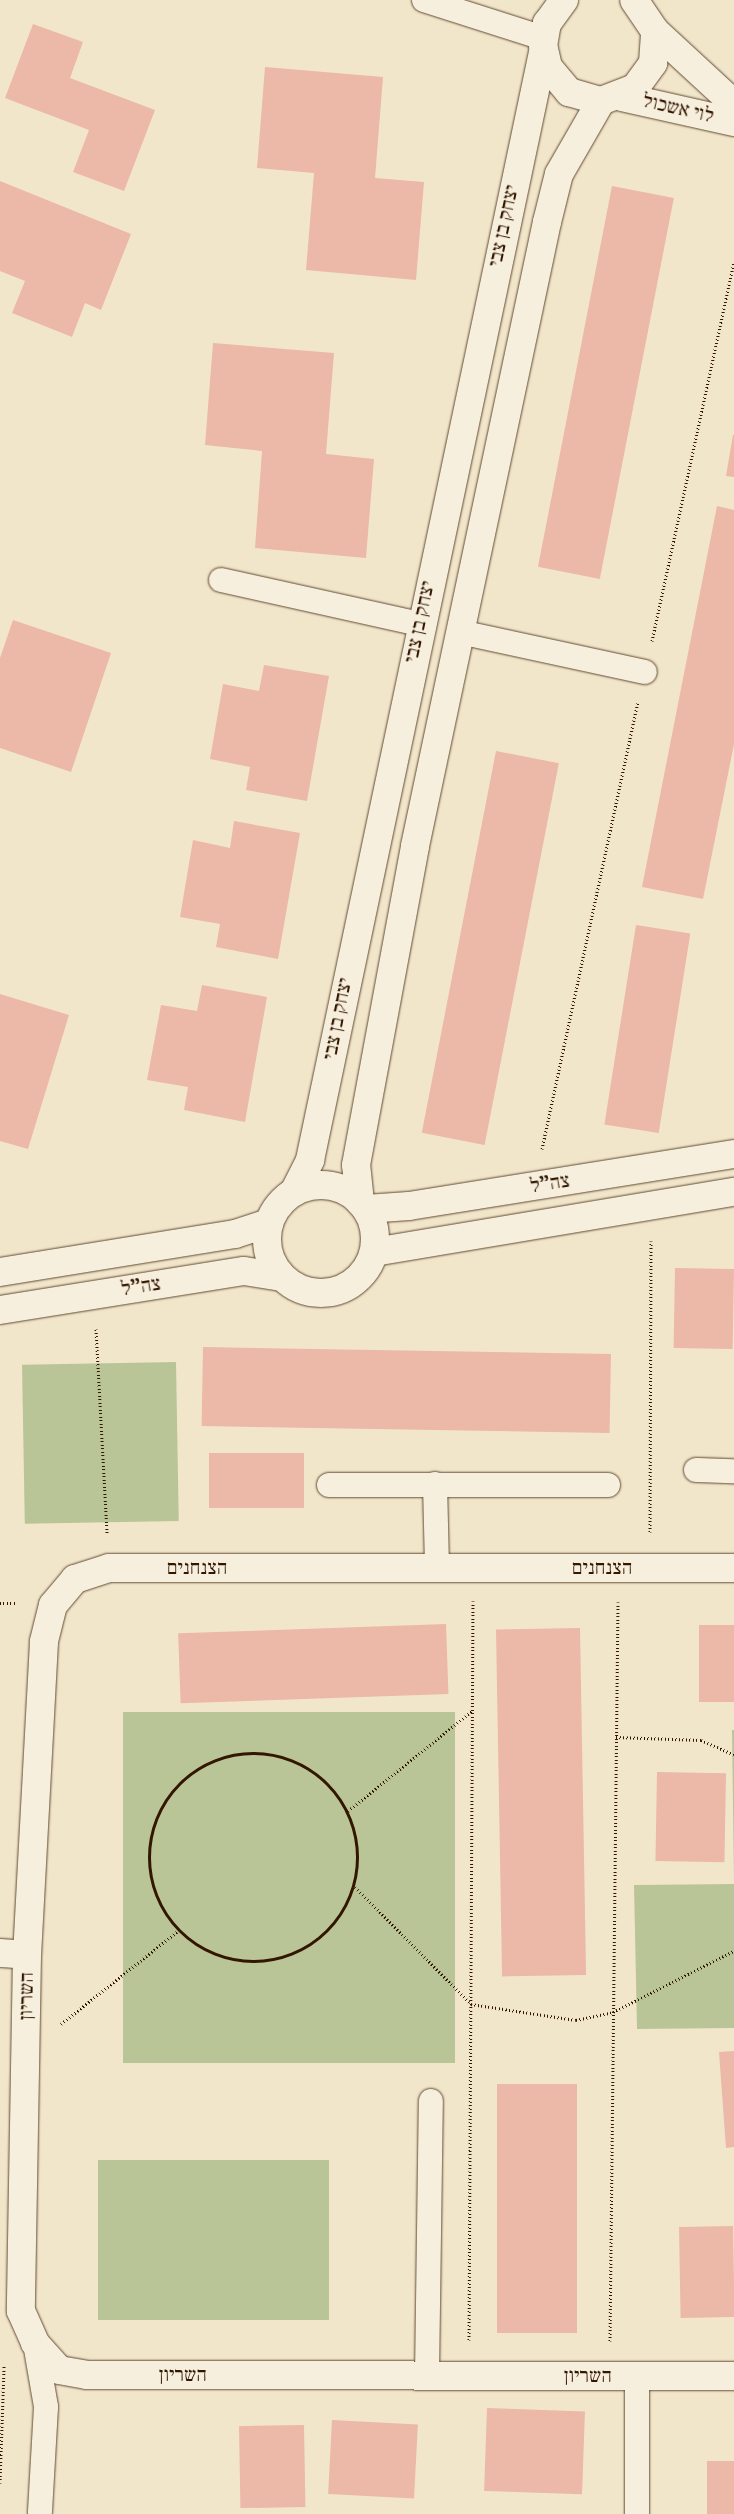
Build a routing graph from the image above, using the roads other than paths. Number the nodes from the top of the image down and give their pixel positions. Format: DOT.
graph roads {
  1 [pos="424,0"];
  2 [pos="564,0"];
  3 [pos="635,0"];
  4 [pos="655,31"];
  5 [pos="543,45"];
  6 [pos="611,99"];
  7 [pos="734,104"];
  8 [pos="734,122"];
  9 [pos="221,580"];
  10 [pos="420,624"];
  11 [pos="460,632"];
  12 [pos="645,672"];
  13 [pos="734,1154"];
  14 [pos="294,1192"];
  15 [pos="734,1192"];
  16 [pos="363,1205"];
  17 [pos="269,1223"];
  18 [pos="374,1252"];
  19 [pos="0,1272"];
  20 [pos="282,1277"];
  21 [pos="0,1310"];
  22 [pos="696,1470"];
  23 [pos="734,1471"];
  24 [pos="435,1484"];
  25 [pos="329,1485"];
  26 [pos="608,1485"];
  27 [pos="437,1568"];
  28 [pos="734,1568"];
  29 [pos="0,1953"];
  30 [pos="28,1955"];
  31 [pos="431,2101"];
  32 [pos="35,2343"];
  33 [pos="427,2376"];
  34 [pos="637,2376"];
  35 [pos="734,2376"];
  36 [pos="40,2512"];
  37 [pos="637,2514"];
  1 -- 5 [label="lane"];
  2 -- 5 [label="street, יצחק בן צבי"];
  3 -- 4 [label="street, לוי אשכול"];
  4 -- 6 [label="street"];
  4 -- 7 [label="street, לוי אשכול"];
  5 -- 6 [label="street, לוי אשכול"];
  5 -- 10 [label="street, יצחק בן צבי"];
  6 -- 8 [label="street, לוי אשכול"];
  6 -- 11 [label="street, יצחק בן צבי"];
  9 -- 10 [label="lane"];
  10 -- 14 [label="street, יצחק בן צבי"];
  11 -- 12 [label="lane"];
  11 -- 16 [label="street, יצחק בן צבי"];
  13 -- 16 [label="street, צה\"ל"];
  14 -- 16 [label="street"];
  14 -- 17 [label="street"];
  15 -- 18 [label="street, צה\"ל"];
  16 -- 18 [label="street"];
  17 -- 19 [label="street, צה\"ל"];
  17 -- 20 [label="street"];
  18 -- 20 [label="street"];
  20 -- 21 [label="street, צה\"ל"];
  22 -- 23 [label="lane"];
  24 -- 25 [label="lane"];
  24 -- 26 [label="lane"];
  24 -- 27 [label="lane"];
  27 -- 28 [label="street, הצנחנים"];
  27 -- 30 [label="street, הצנחנים"];
  29 -- 30 [label="street"];
  30 -- 32 [label="street, השריון"];
  31 -- 33 [label="lane"];
  32 -- 33 [label="street, השריון"];
  32 -- 36 [label="lane"];
  33 -- 34 [label="street, השריון"];
  34 -- 35 [label="street, השריון"];
  34 -- 37 [label="lane"];
}
